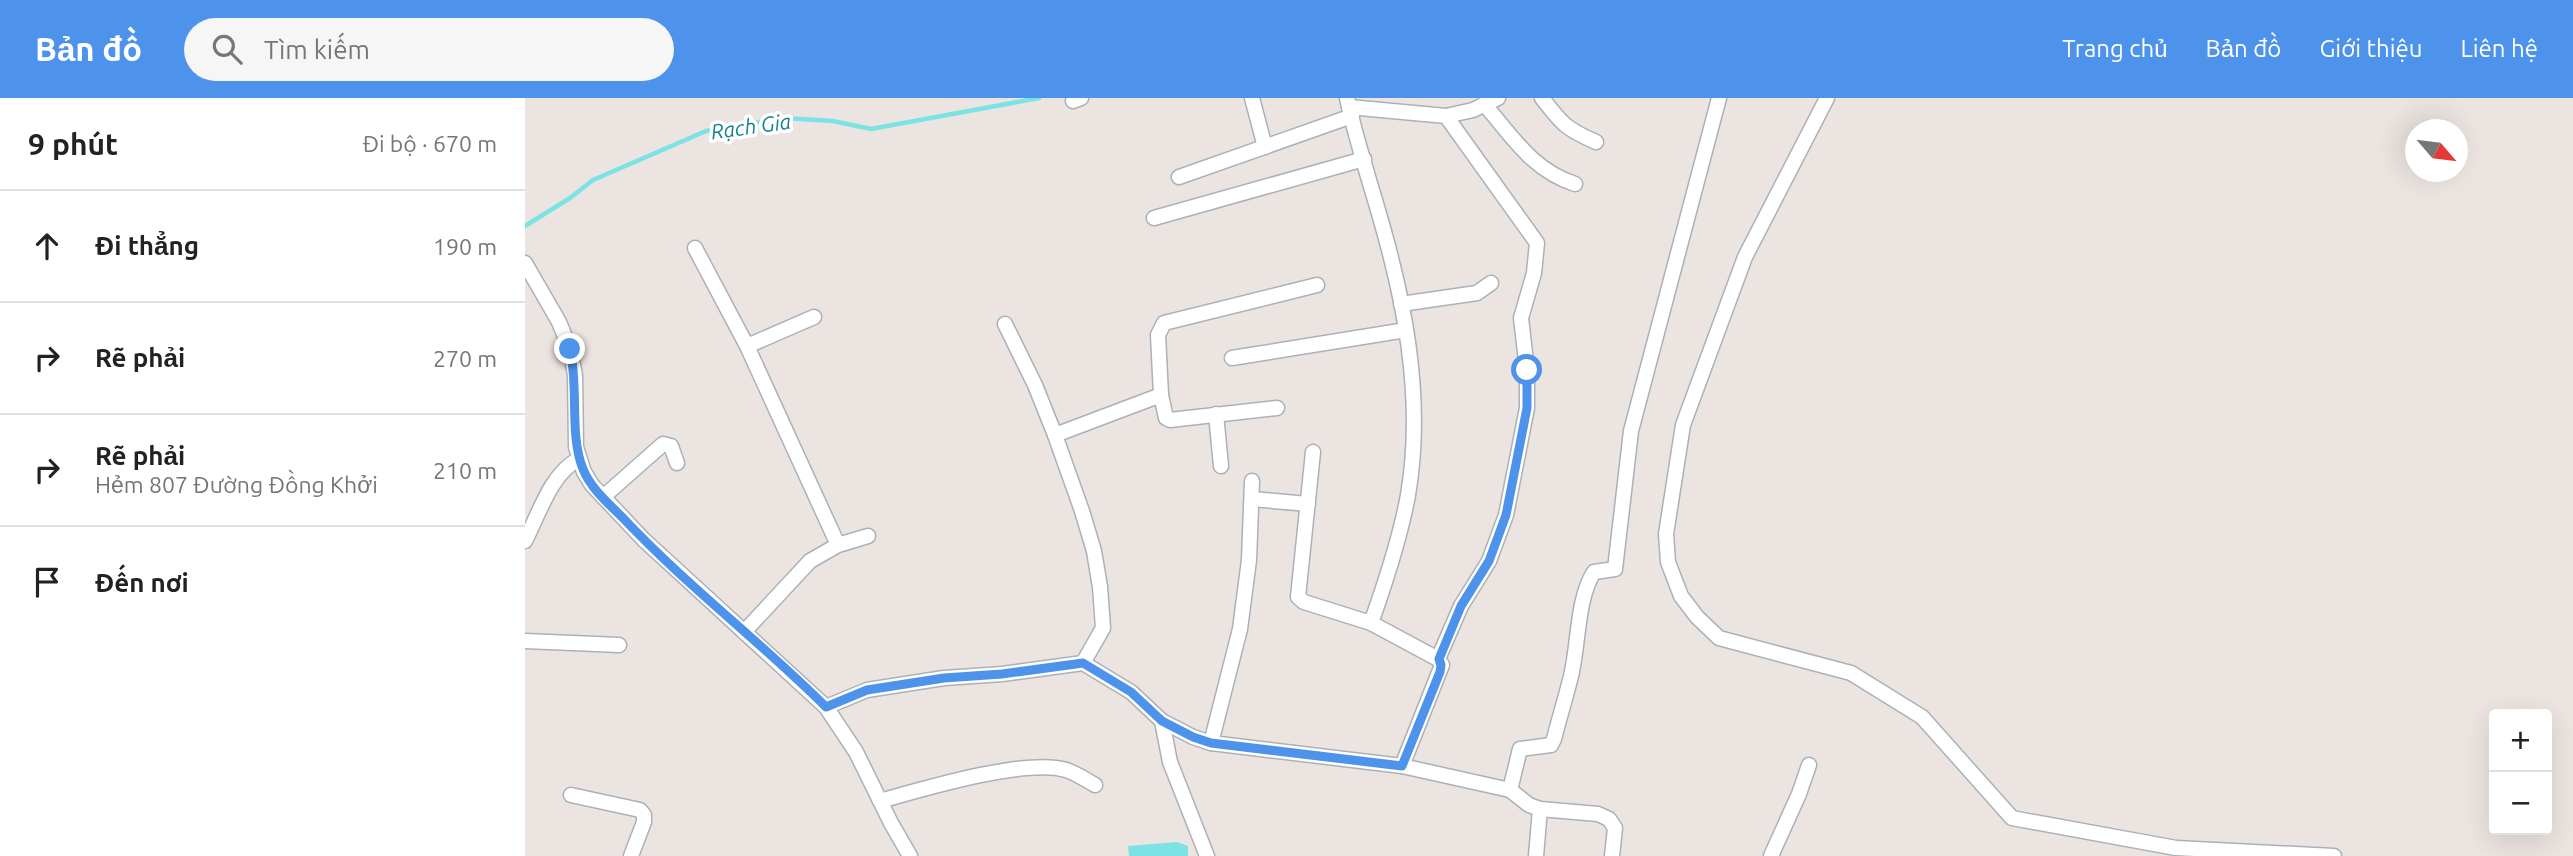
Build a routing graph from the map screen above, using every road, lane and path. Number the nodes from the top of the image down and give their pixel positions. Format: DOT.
graph roads {
  1 [pos="1252,98"];
  2 [pos="1498,98"];
  3 [pos="1542,98"];
  4 [pos="1719,98"];
  5 [pos="1827,98"];
  6 [pos="1484,104"];
  7 [pos="1350,107"];
  8 [pos="1446,116"];
  9 [pos="1596,142"];
  10 [pos="1265,146"];
  11 [pos="1364,159"];
  12 [pos="1179,177"];
  13 [pos="1575,184"];
  14 [pos="1154,218"];
  15 [pos="695,247"];
  16 [pos="525,263"];
  17 [pos="1491,283"];
  18 [pos="1317,285"];
  19 [pos="1401,304"];
  20 [pos="814,317"];
  21 [pos="1005,324"];
  22 [pos="1406,330"];
  23 [pos="747,346"];
  24 [pos="1233,358"];
  25 [pos="1161,395"];
  26 [pos="1277,408"];
  27 [pos="1216,414"];
  28 [pos="1055,435"];
  29 [pos="1313,452"];
  30 [pos="579,459"];
  31 [pos="677,463"];
  32 [pos="1221,466"];
  33 [pos="1252,481"];
  34 [pos="603,497"];
  35 [pos="1252,499"];
  36 [pos="1307,504"];
  37 [pos="868,536"];
  38 [pos="525,541"];
  39 [pos="838,545"];
  40 [pos="1371,623"];
  41 [pos="744,632"];
  42 [pos="525,641"];
  43 [pos="619,645"];
  44 [pos="1439,659"];
  45 [pos="1083,663"];
  46 [pos="826,707"];
  47 [pos="1162,721"];
  48 [pos="1211,743"];
  49 [pos="1809,765"];
  50 [pos="1402,766"];
  51 [pos="1095,785"];
  52 [pos="1510,790"];
  53 [pos="571,795"];
  54 [pos="880,801"];
  55 [pos="1540,809"];
  56 [pos="631,856"];
  57 [pos="910,856"];
  58 [pos="1207,856"];
  59 [pos="1536,856"];
  60 [pos="1612,856"];
  61 [pos="1771,856"];
  62 [pos="2334,856"];
  1 -- 10 [label="street"];
  2 -- 6 [label="street"];
  3 -- 9 [label="street"];
  4 -- 52 [label="street"];
  5 -- 62 [label="street"];
  6 -- 8 [label="street"];
  6 -- 13 [label="street"];
  7 -- 8 [label="street"];
  7 -- 10 [label="street"];
  7 -- 11 [label="street"];
  8 -- 44 [label="street"];
  10 -- 12 [label="street"];
  11 -- 14 [label="street"];
  11 -- 19 [label="street"];
  15 -- 23 [label="street"];
  16 -- 30 [label="street"];
  17 -- 19 [label="street"];
  18 -- 25 [label="street"];
  19 -- 22 [label="street"];
  20 -- 23 [label="street"];
  21 -- 28 [label="street"];
  22 -- 24 [label="street"];
  22 -- 40 [label="street"];
  23 -- 39 [label="street"];
  25 -- 27 [label="street"];
  25 -- 28 [label="street"];
  26 -- 27 [label="street"];
  27 -- 32 [label="street"];
  28 -- 45 [label="street"];
  29 -- 36 [label="street"];
  30 -- 34 [label="street"];
  30 -- 38 [label="street"];
  31 -- 34 [label="street"];
  33 -- 35 [label="street"];
  34 -- 41 [label="street"];
  35 -- 36 [label="street"];
  35 -- 48 [label="street"];
  36 -- 40 [label="street"];
  37 -- 39 [label="street"];
  39 -- 41 [label="street"];
  40 -- 44 [label="street"];
  41 -- 46 [label="street"];
  42 -- 43 [label="street"];
  44 -- 50 [label="street"];
  45 -- 46 [label="street"];
  45 -- 47 [label="street"];
  46 -- 54 [label="street"];
  47 -- 48 [label="street"];
  47 -- 58 [label="street"];
  48 -- 50 [label="street"];
  49 -- 61 [label="street"];
  50 -- 52 [label="street"];
  51 -- 54 [label="street"];
  52 -- 55 [label="street"];
  53 -- 56 [label="street"];
  54 -- 57 [label="street"];
  55 -- 59 [label="street"];
  55 -- 60 [label="street"];
}
